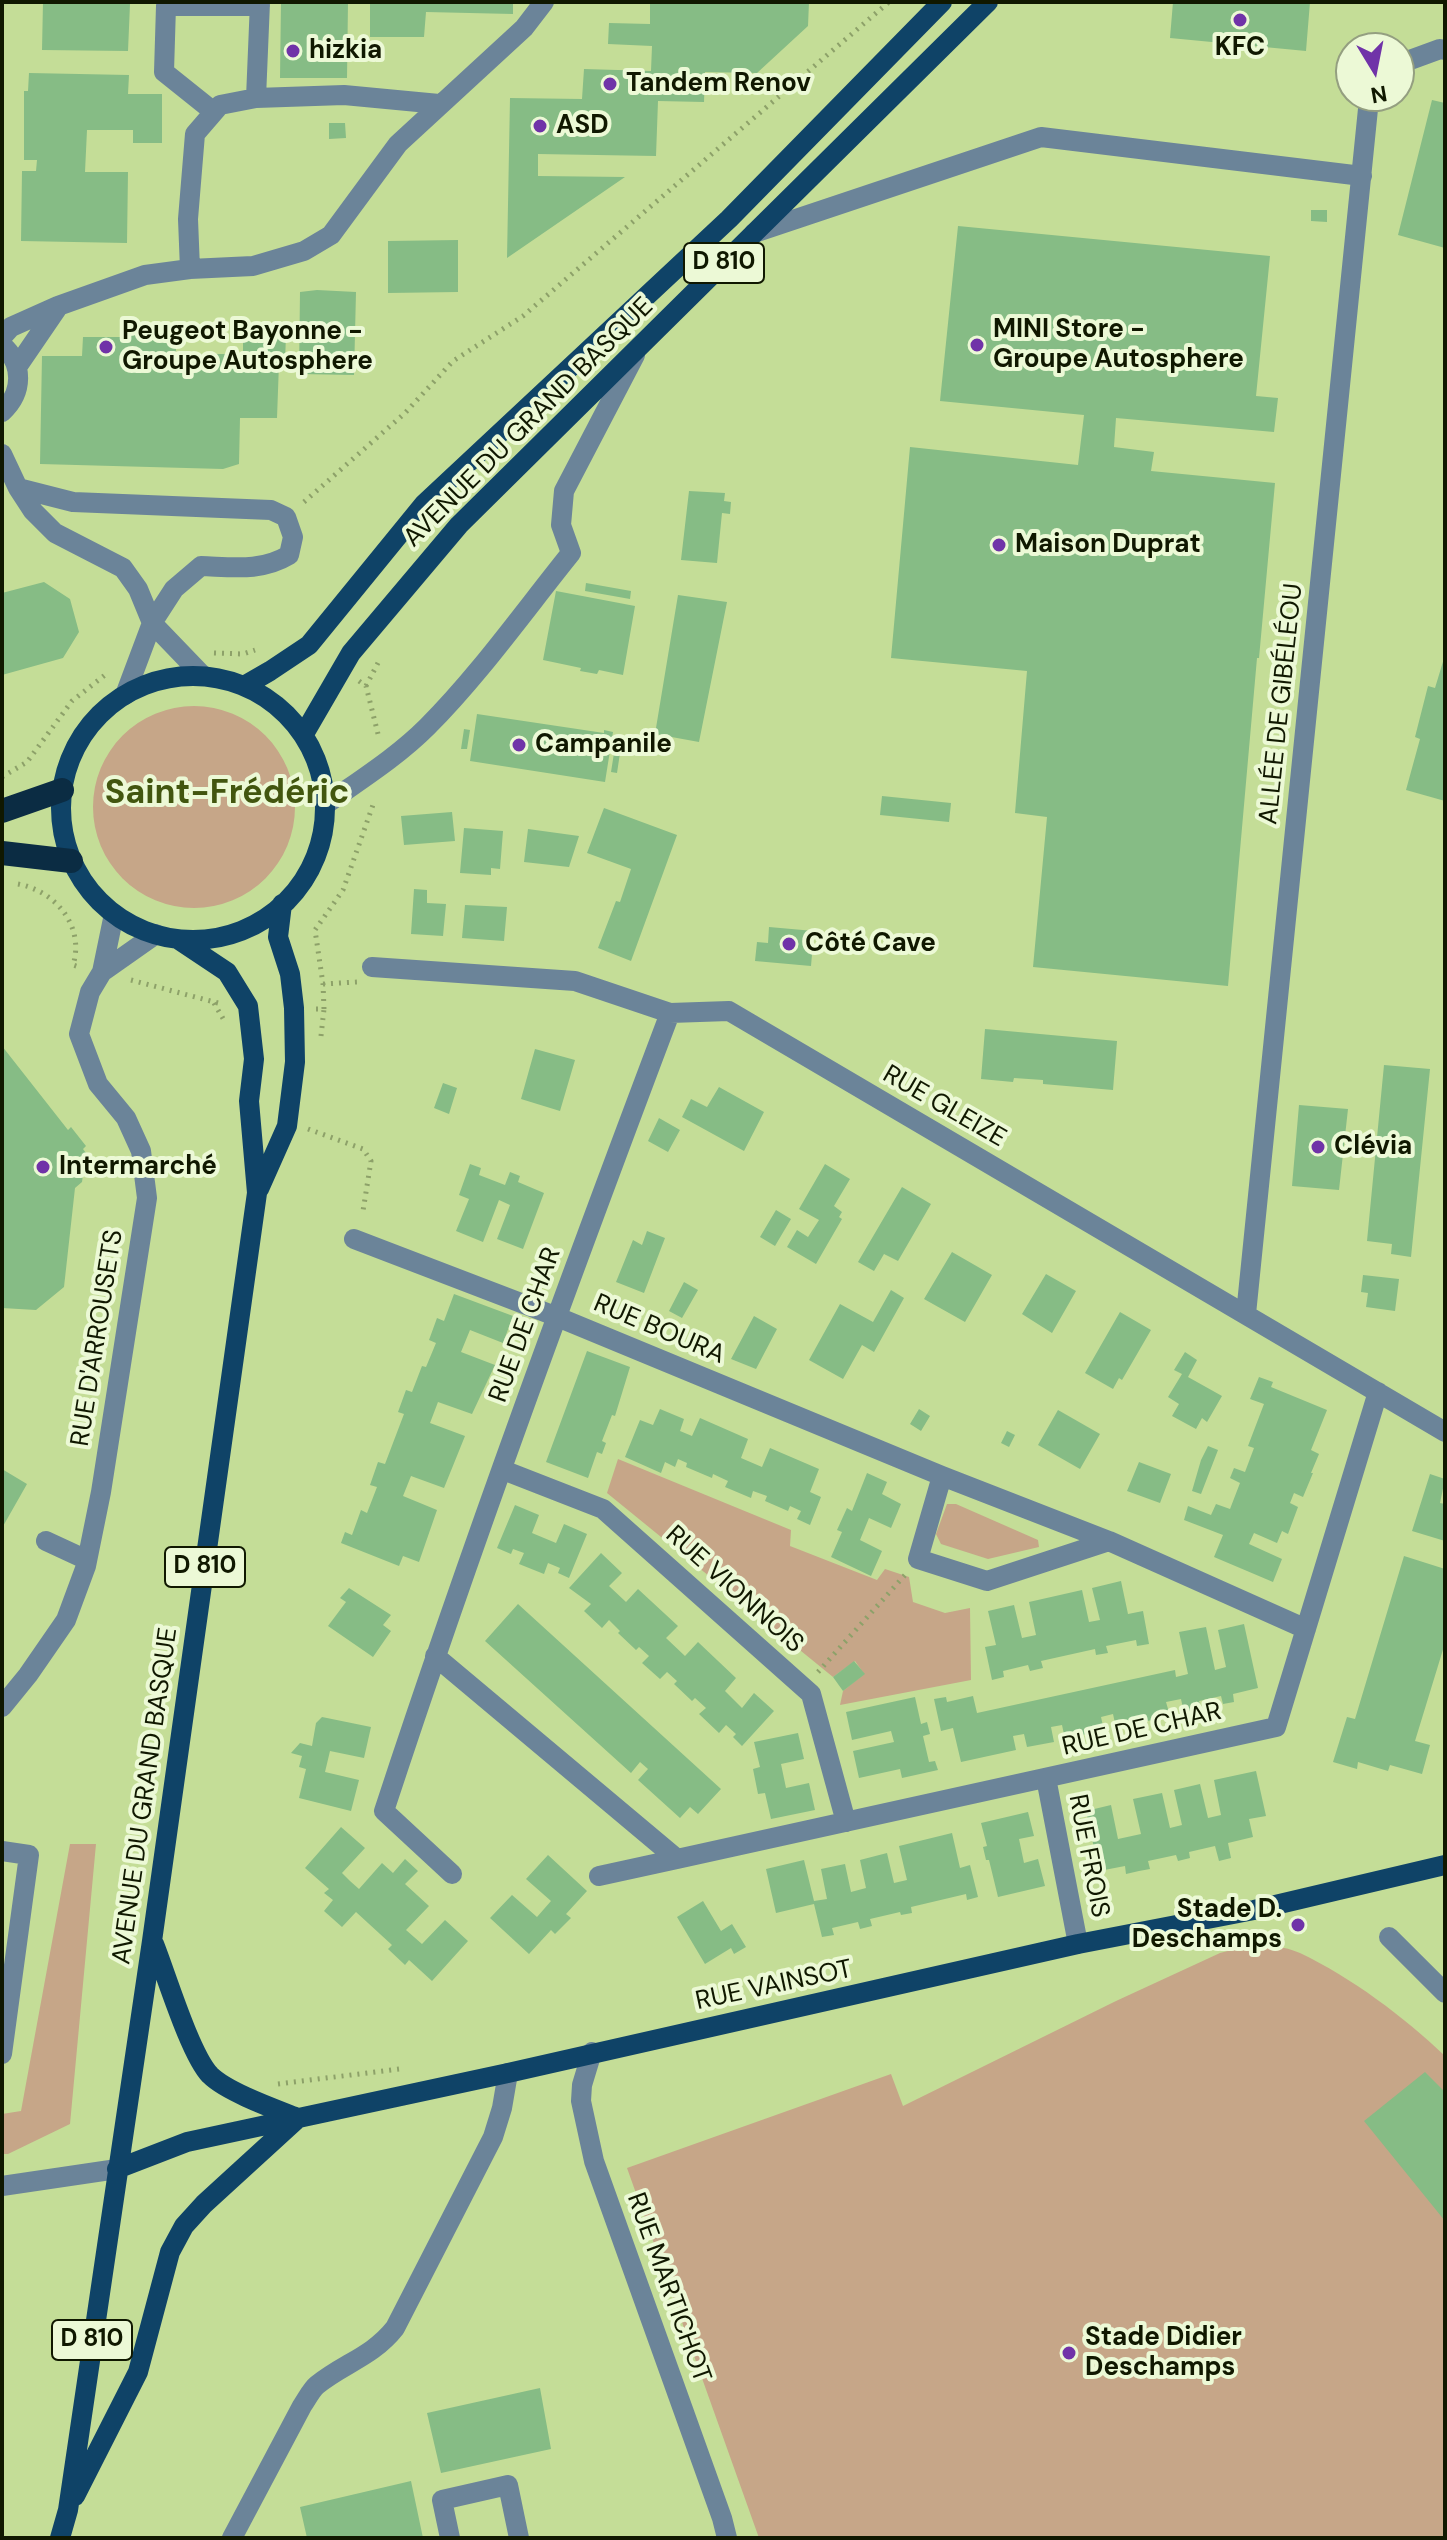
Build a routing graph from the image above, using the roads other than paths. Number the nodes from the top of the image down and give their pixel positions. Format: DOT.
graph roads {
  1 [pos="544,2"];
  2 [pos="942,2"];
  3 [pos="988,2"];
  4 [pos="260,4"];
  5 [pos="1445,50"];
  6 [pos="1415,58"];
  7 [pos="256,98"];
  8 [pos="439,104"];
  9 [pos="214,112"];
  10 [pos="1369,112"];
  11 [pos="1362,176"];
  12 [pos="754,233"];
  13 [pos="190,269"];
  14 [pos="58,306"];
  15 [pos="2,337"];
  16 [pos="2,345"];
  17 [pos="640,346"];
  18 [pos="17,367"];
  19 [pos="2,412"];
  20 [pos="2,454"];
  21 [pos="18,488"];
  22 [pos="152,623"];
  23 [pos="203,676"];
  24 [pos="244,686"];
  25 [pos="125,695"];
  26 [pos="304,734"];
  27 [pos="62,790"];
  28 [pos="325,805"];
  29 [pos="2,811"];
  30 [pos="2,853"];
  31 [pos="71,861"];
  32 [pos="282,904"];
  33 [pos="114,914"];
  34 [pos="156,934"];
  35 [pos="179,940"];
  36 [pos="372,967"];
  37 [pos="102,972"];
  38 [pos="670,1013"];
  39 [pos="257,1193"];
  40 [pos="354,1239"];
  41 [pos="1246,1314"];
  42 [pos="555,1316"];
  43 [pos="1378,1392"];
  44 [pos="1445,1432"];
  45 [pos="503,1470"];
  46 [pos="942,1476"];
  47 [pos="46,1541"];
  48 [pos="1109,1541"];
  49 [pos="87,1560"];
  50 [pos="1306,1629"];
  51 [pos="435,1656"];
  52 [pos="2,1707"];
  53 [pos="1046,1778"];
  54 [pos="846,1822"];
  55 [pos="2,1851"];
  56 [pos="677,1859"];
  57 [pos="1445,1865"];
  58 [pos="452,1874"];
  59 [pos="599,1876"];
  60 [pos="1389,1937"];
  61 [pos="152,1941"];
  62 [pos="1078,1944"];
  63 [pos="1445,1993"];
  64 [pos="592,2052"];
  65 [pos="2,2054"];
  66 [pos="508,2073"];
  67 [pos="298,2118"];
  68 [pos="117,2169"];
  69 [pos="2,2186"];
  70 [pos="68,2510"];
  71 [pos="60,2538"];
  72 [pos="232,2538"];
  73 [pos="450,2538"];
  74 [pos="519,2538"];
  75 [pos="727,2538"];
  1 -- 8 [label="street"];
  2 -- 24 [label="main road, AVENUE DU GRAND BASQUE / D 810"];
  3 -- 12 [label="main road, AVENUE DU GRAND BASQUE / D 810"];
  4 -- 7 [label="street"];
  4 -- 9 [label="street"];
  5 -- 6 [label="street"];
  7 -- 8 [label="street"];
  7 -- 9 [label="street"];
  8 -- 13 [label="street"];
  9 -- 13 [label="street"];
  10 -- 11 [label="street, ALLÉE DE GIBÉLÉOU"];
  11 -- 12 [label="street"];
  11 -- 41 [label="street, ALLÉE DE GIBÉLÉOU"];
  12 -- 17 [label="main road, AVENUE DU GRAND BASQUE / D 810"];
  13 -- 14 [label="street"];
  14 -- 15 [label="street"];
  14 -- 18 [label="street"];
  16 -- 18 [label="street"];
  17 -- 26 [label="main road, AVENUE DU GRAND BASQUE / D 810"];
  17 -- 28 [label="street"];
  18 -- 19 [label="street"];
  20 -- 21 [label="street"];
  21 -- 22 [label="street"];
  21 -- 22 [label="street"];
  22 -- 23 [label="street"];
  22 -- 25 [label="street"];
  23 -- 24 [label="main road"];
  23 -- 25 [label="main road"];
  24 -- 26 [label="main road"];
  25 -- 27 [label="main road"];
  26 -- 28 [label="main road"];
  27 -- 29 [label="highway"];
  27 -- 31 [label="main road"];
  28 -- 32 [label="main road"];
  30 -- 31 [label="highway"];
  31 -- 33 [label="main road"];
  32 -- 35 [label="main road"];
  32 -- 39 [label="main road, AVENUE DU GRAND BASQUE / D 810"];
  33 -- 34 [label="main road"];
  33 -- 37 [label="street, RUE D'ARROUSETS"];
  34 -- 35 [label="main road"];
  34 -- 37 [label="street"];
  35 -- 39 [label="main road, AVENUE DU GRAND BASQUE / D 810"];
  36 -- 38 [label="street, RUE GLEIZE"];
  37 -- 49 [label="street, RUE D'ARROUSETS"];
  38 -- 41 [label="street, RUE GLEIZE"];
  38 -- 42 [label="street, RUE DE CHAR"];
  39 -- 61 [label="main road, AVENUE DU GRAND BASQUE / D 810"];
  40 -- 42 [label="street, RUE BOURA"];
  41 -- 43 [label="street, RUE GLEIZE"];
  42 -- 45 [label="street, RUE DE CHAR"];
  42 -- 46 [label="street, RUE BOURA"];
  43 -- 44 [label="street, RUE GLEIZE"];
  43 -- 50 [label="street, RUE DE CHAR"];
  45 -- 51 [label="street, RUE DE CHAR"];
  45 -- 54 [label="street, RUE VIONNOIS"];
  46 -- 48 [label="street, RUE BOURA"];
  46 -- 48 [label="street"];
  47 -- 49 [label="street"];
  48 -- 50 [label="street, RUE BOURA"];
  49 -- 52 [label="street, RUE D'ARROUSETS"];
  50 -- 53 [label="street, RUE DE CHAR"];
  51 -- 56 [label="street"];
  51 -- 58 [label="street, RUE DE CHAR"];
  53 -- 54 [label="street, RUE DE CHAR"];
  53 -- 62 [label="street, RUE FROIS"];
  54 -- 56 [label="street, RUE DE CHAR"];
  55 -- 65 [label="street"];
  56 -- 59 [label="street, RUE DE CHAR"];
  57 -- 62 [label="main road, RUE VAINSOT"];
  60 -- 63 [label="street"];
  61 -- 67 [label="main road"];
  61 -- 68 [label="main road, AVENUE DU GRAND BASQUE / D 810"];
  62 -- 64 [label="main road, RUE VAINSOT"];
  64 -- 66 [label="main road, RUE VAINSOT"];
  64 -- 75 [label="street, RUE MARTICHOT"];
  66 -- 67 [label="main road, RUE VAINSOT"];
  66 -- 72 [label="street"];
  67 -- 68 [label="main road, RUE VAINSOT"];
  67 -- 70 [label="main road"];
  68 -- 69 [label="street"];
  68 -- 70 [label="main road, D 810"];
  70 -- 71 [label="main road, D 810"];
  73 -- 74 [label="street"];
}
